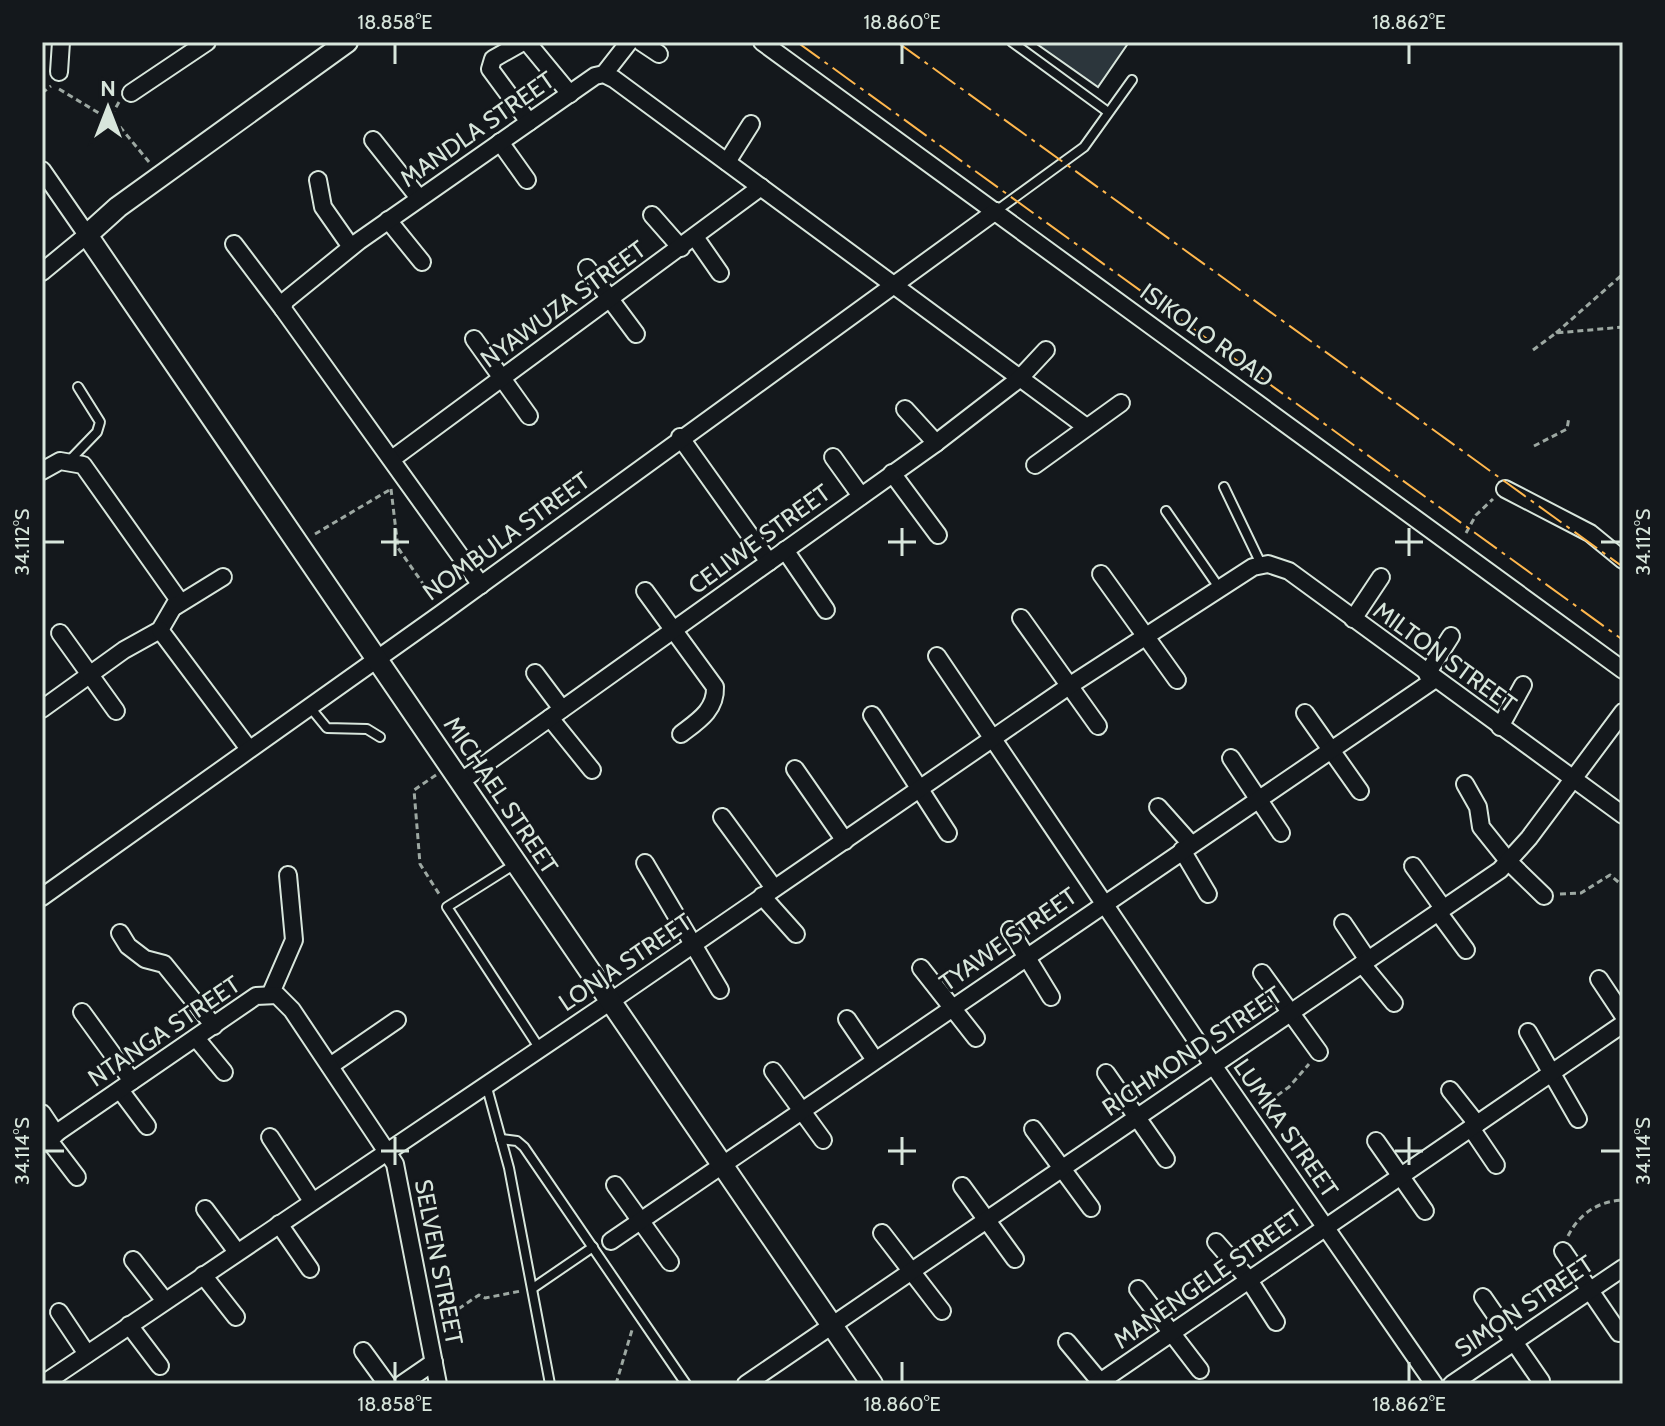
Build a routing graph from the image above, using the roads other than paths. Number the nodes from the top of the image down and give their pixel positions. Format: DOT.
graph roads {
  1 [pos="61,42"];
  2 [pos="207,42"];
  3 [pos="347,42"];
  4 [pos="525,42"];
  5 [pos="629,42"];
  6 [pos="641,42"];
  7 [pos="762,42"];
  8 [pos="1012,42"];
  9 [pos="659,54"];
  10 [pos="604,74"];
  11 [pos="56,78"];
  12 [pos="1132,80"];
  13 [pos="131,93"];
  14 [pos="570,94"];
  15 [pos="1108,112"];
  16 [pos="529,122"];
  17 [pos="751,124"];
  18 [pos="373,140"];
  19 [pos="500,142"];
  20 [pos="727,162"];
  21 [pos="42,170"];
  22 [pos="318,180"];
  23 [pos="527,180"];
  24 [pos="761,187"];
  25 [pos="419,198"];
  26 [pos="996,211"];
  27 [pos="652,215"];
  28 [pos="388,220"];
  29 [pos="87,235"];
  30 [pos="695,237"];
  31 [pos="234,244"];
  32 [pos="351,247"];
  33 [pos="681,248"];
  34 [pos="422,262"];
  35 [pos="587,268"];
  36 [pos="42,272"];
  37 [pos="720,273"];
  38 [pos="894,284"];
  39 [pos="608,301"];
  40 [pos="283,309"];
  41 [pos="636,334"];
  42 [pos="474,339"];
  43 [pos="1046,350"];
  44 [pos="502,378"];
  45 [pos="1019,379"];
  46 [pos="78,387"];
  47 [pos="1121,403"];
  48 [pos="905,409"];
  49 [pos="529,416"];
  50 [pos="1085,426"];
  51 [pos="680,437"];
  52 [pos="936,443"];
  53 [pos="833,457"];
  54 [pos="392,459"];
  55 [pos="69,461"];
  56 [pos="1035,465"];
  57 [pos="42,471"];
  58 [pos="892,473"];
  59 [pos="1224,487"];
  60 [pos="1505,489"];
  61 [pos="861,496"];
  62 [pos="1166,511"];
  63 [pos="938,535"];
  64 [pos="785,550"];
  65 [pos="1623,560"];
  66 [pos="769,562"];
  67 [pos="1261,564"];
  68 [pos="1101,574"];
  69 [pos="223,577"];
  70 [pos="1381,577"];
  71 [pos="481,585"];
  72 [pos="1218,586"];
  73 [pos="645,591"];
  74 [pos="177,600"];
  75 [pos="826,610"];
  76 [pos="1021,618"];
  77 [pos="1353,619"];
  78 [pos="675,629"];
  79 [pos="160,630"];
  80 [pos="60,633"];
  81 [pos="1145,635"];
  82 [pos="1451,636"];
  83 [pos="937,656"];
  84 [pos="375,657"];
  85 [pos="1623,670"];
  86 [pos="535,673"];
  87 [pos="89,675"];
  88 [pos="1430,677"];
  89 [pos="1177,680"];
  90 [pos="1523,685"];
  91 [pos="1069,686"];
  92 [pos="309,705"];
  93 [pos="42,709"];
  94 [pos="116,711"];
  95 [pos="1623,712"];
  96 [pos="1305,713"];
  97 [pos="556,714"];
  98 [pos="872,715"];
  99 [pos="1098,726"];
  100 [pos="1500,727"];
  101 [pos="681,734"];
  102 [pos="380,737"];
  103 [pos="994,739"];
  104 [pos="249,749"];
  105 [pos="1330,750"];
  106 [pos="1231,758"];
  107 [pos="795,769"];
  108 [pos="592,770"];
  109 [pos="454,774"];
  110 [pos="1572,778"];
  111 [pos="1465,784"];
  112 [pos="920,790"];
  113 [pos="1360,791"];
  114 [pos="1258,799"];
  115 [pos="1158,807"];
  116 [pos="1623,815"];
  117 [pos="722,817"];
  118 [pos="948,833"];
  119 [pos="1281,833"];
  120 [pos="845,841"];
  121 [pos="1186,847"];
  122 [pos="1509,862"];
  123 [pos="516,863"];
  124 [pos="645,863"];
  125 [pos="1413,866"];
  126 [pos="288,875"];
  127 [pos="768,892"];
  128 [pos="1208,894"];
  129 [pos="1544,896"];
  130 [pos="42,897"];
  131 [pos="1103,903"];
  132 [pos="1440,910"];
  133 [pos="1343,923"];
  134 [pos="1010,930"];
  135 [pos="120,933"];
  136 [pos="796,934"];
  137 [pos="694,945"];
  138 [pos="1466,950"];
  139 [pos="1026,956"];
  140 [pos="1365,962"];
  141 [pos="921,968"];
  142 [pos="1262,973"];
  143 [pos="1599,979"];
  144 [pos="720,990"];
  145 [pos="271,993"];
  146 [pos="1051,997"];
  147 [pos="611,1001"];
  148 [pos="1394,1003"];
  149 [pos="951,1008"];
  150 [pos="82,1012"];
  151 [pos="1289,1013"];
  152 [pos="1623,1015"];
  153 [pos="847,1019"];
  154 [pos="397,1020"];
  155 [pos="1623,1024"];
  156 [pos="214,1026"];
  157 [pos="1528,1032"];
  158 [pos="196,1038"];
  159 [pos="976,1038"];
  160 [pos="540,1049"];
  161 [pos="1319,1052"];
  162 [pos="875,1060"];
  163 [pos="1213,1065"];
  164 [pos="330,1066"];
  165 [pos="773,1071"];
  166 [pos="224,1072"];
  167 [pos="1106,1073"];
  168 [pos="1553,1073"];
  169 [pos="486,1084"];
  170 [pos="126,1086"];
  171 [pos="1450,1090"];
  172 [pos="801,1111"];
  173 [pos="42,1113"];
  174 [pos="1137,1118"];
  175 [pos="1578,1119"];
  176 [pos="147,1126"];
  177 [pos="1474,1126"];
  178 [pos="1033,1129"];
  179 [pos="270,1137"];
  180 [pos="49,1139"];
  181 [pos="501,1139"];
  182 [pos="823,1140"];
  183 [pos="1376,1141"];
  184 [pos="387,1150"];
  185 [pos="1166,1159"];
  186 [pos="723,1165"];
  187 [pos="1496,1165"];
  188 [pos="1062,1169"];
  189 [pos="1400,1176"];
  190 [pos="77,1177"];
  191 [pos="615,1185"];
  192 [pos="962,1186"];
  193 [pos="312,1201"];
  194 [pos="1091,1208"];
  195 [pos="205,1209"];
  196 [pos="1425,1211"];
  197 [pos="641,1221"];
  198 [pos="986,1222"];
  199 [pos="279,1224"];
  200 [pos="1326,1226"];
  201 [pos="882,1233"];
  202 [pos="611,1241"];
  203 [pos="1216,1242"];
  204 [pos="593,1247"];
  205 [pos="1563,1251"];
  206 [pos="237,1252"];
  207 [pos="1015,1259"];
  208 [pos="133,1260"];
  209 [pos="670,1262"];
  210 [pos="1623,1268"];
  211 [pos="310,1269"];
  212 [pos="911,1273"];
  213 [pos="203,1275"];
  214 [pos="1249,1280"];
  215 [pos="533,1288"];
  216 [pos="1138,1289"];
  217 [pos="1592,1290"];
  218 [pos="1483,1297"];
  219 [pos="165,1301"];
  220 [pos="942,1311"];
  221 [pos="59,1312"];
  222 [pos="236,1317"];
  223 [pos="1276,1322"];
  224 [pos="129,1325"];
  225 [pos="833,1327"];
  226 [pos="1174,1331"];
  227 [pos="1619,1333"];
  228 [pos="1067,1342"];
  229 [pos="1515,1342"];
  230 [pos="363,1351"];
  231 [pos="87,1354"];
  232 [pos="434,1362"];
  233 [pos="160,1366"];
  234 [pos="1200,1370"];
  235 [pos="62,1379"];
  236 [pos="1541,1381"];
  237 [pos="1100,1383"];
  238 [pos="43,1384"];
  239 [pos="387,1384"];
  240 [pos="402,1384"];
  241 [pos="438,1384"];
  242 [pos="550,1384"];
  243 [pos="686,1384"];
  244 [pos="746,1384"];
  245 [pos="872,1384"];
  246 [pos="1434,1384"];
  247 [pos="1452,1384"];
  1 -- 11 [label="street"];
  2 -- 13 [label="street"];
  3 -- 29 [label="street"];
  4 -- 14 [label="street"];
  4 -- 16 [label="street"];
  5 -- 10 [label="street"];
  6 -- 9 [label="street"];
  7 -- 26 [label="street, ISIKOLO ROAD"];
  8 -- 15 [label="lane"];
  10 -- 14 [label="street, MANDLA STREET"];
  10 -- 20 [label="street"];
  12 -- 15 [label="lane"];
  14 -- 16 [label="street, MANDLA STREET"];
  15 -- 26 [label="lane"];
  16 -- 19 [label="street, MANDLA STREET"];
  17 -- 20 [label="street"];
  18 -- 25 [label="street"];
  19 -- 23 [label="street"];
  19 -- 25 [label="street, MANDLA STREET"];
  20 -- 24 [label="street"];
  21 -- 29 [label="street"];
  22 -- 32 [label="street"];
  24 -- 30 [label="street, NYAWUZA STREET"];
  24 -- 38 [label="street"];
  25 -- 28 [label="street, MANDLA STREET"];
  26 -- 38 [label="street, NOMBULA STREET"];
  26 -- 85 [label="street, ISIKOLO ROAD"];
  27 -- 33 [label="street"];
  28 -- 32 [label="street, MANDLA STREET"];
  28 -- 34 [label="street"];
  29 -- 36 [label="street"];
  29 -- 84 [label="street, MICHAEL STREET"];
  30 -- 33 [label="street, NYAWUZA STREET"];
  30 -- 37 [label="street"];
  31 -- 40 [label="street"];
  32 -- 40 [label="street, MANDLA STREET"];
  33 -- 39 [label="street, NYAWUZA STREET"];
  35 -- 39 [label="street"];
  38 -- 45 [label="street"];
  38 -- 51 [label="street, NOMBULA STREET"];
  39 -- 41 [label="street"];
  39 -- 44 [label="street, NYAWUZA STREET"];
  40 -- 54 [label="street"];
  42 -- 44 [label="street"];
  43 -- 45 [label="street, CELIWE STREET"];
  44 -- 49 [label="street"];
  44 -- 54 [label="street, NYAWUZA STREET"];
  45 -- 50 [label="street"];
  45 -- 52 [label="street, CELIWE STREET"];
  46 -- 55 [label="lane"];
  47 -- 50 [label="street"];
  48 -- 52 [label="street"];
  50 -- 56 [label="street"];
  51 -- 66 [label="street"];
  51 -- 71 [label="street, NOMBULA STREET"];
  52 -- 58 [label="street, CELIWE STREET"];
  53 -- 61 [label="street"];
  54 -- 71 [label="street"];
  55 -- 57 [label="street"];
  55 -- 74 [label="street"];
  58 -- 61 [label="street, CELIWE STREET"];
  58 -- 63 [label="street"];
  59 -- 67 [label="lane"];
  60 -- 65 [label="street"];
  61 -- 64 [label="street, CELIWE STREET"];
  62 -- 72 [label="lane"];
  64 -- 66 [label="street, CELIWE STREET"];
  64 -- 75 [label="street"];
  66 -- 78 [label="street, CELIWE STREET"];
  67 -- 72 [label="street, LONJA STREET"];
  67 -- 77 [label="street, MILTON STREET"];
  68 -- 81 [label="street"];
  69 -- 74 [label="street"];
  70 -- 77 [label="street"];
  71 -- 84 [label="street, NOMBULA STREET"];
  72 -- 81 [label="street, LONJA STREET"];
  73 -- 78 [label="street"];
  74 -- 79 [label="street"];
  76 -- 91 [label="street"];
  77 -- 88 [label="street, MILTON STREET"];
  78 -- 97 [label="street, CELIWE STREET"];
  78 -- 101 [label="street"];
  79 -- 87 [label="street"];
  79 -- 104 [label="street"];
  80 -- 87 [label="street"];
  81 -- 89 [label="street"];
  81 -- 91 [label="street, LONJA STREET"];
  82 -- 88 [label="street"];
  83 -- 103 [label="street, LUMKA STREET"];
  84 -- 92 [label="street, NOMBULA STREET"];
  84 -- 109 [label="street, MICHAEL STREET"];
  86 -- 97 [label="street"];
  87 -- 93 [label="street"];
  87 -- 94 [label="street"];
  88 -- 100 [label="street, MILTON STREET"];
  88 -- 105 [label="street, TYAWE STREET"];
  90 -- 100 [label="street"];
  91 -- 99 [label="street"];
  91 -- 103 [label="street, LONJA STREET"];
  92 -- 102 [label="lane"];
  92 -- 104 [label="street, NOMBULA STREET"];
  95 -- 110 [label="street, RICHMOND STREET"];
  96 -- 105 [label="street"];
  97 -- 108 [label="street"];
  97 -- 109 [label="street, CELIWE STREET"];
  98 -- 112 [label="street"];
  100 -- 110 [label="street, MILTON STREET"];
  103 -- 112 [label="street, LONJA STREET"];
  103 -- 131 [label="street, LUMKA STREET"];
  104 -- 130 [label="street, NOMBULA STREET"];
  105 -- 113 [label="street"];
  105 -- 114 [label="street, TYAWE STREET"];
  106 -- 114 [label="street"];
  107 -- 120 [label="street"];
  109 -- 123 [label="street, MICHAEL STREET"];
  110 -- 116 [label="street, MILTON STREET"];
  110 -- 122 [label="street, RICHMOND STREET"];
  111 -- 122 [label="street"];
  112 -- 118 [label="street"];
  112 -- 120 [label="street, LONJA STREET"];
  114 -- 119 [label="street"];
  114 -- 121 [label="street, TYAWE STREET"];
  115 -- 121 [label="street"];
  117 -- 127 [label="street"];
  120 -- 127 [label="street, LONJA STREET"];
  121 -- 128 [label="street"];
  121 -- 131 [label="street, TYAWE STREET"];
  122 -- 129 [label="street"];
  122 -- 132 [label="street, RICHMOND STREET"];
  123 -- 147 [label="street, MICHAEL STREET"];
  123 -- 160 [label="lane"];
  124 -- 137 [label="street"];
  125 -- 132 [label="street"];
  126 -- 145 [label="street"];
  127 -- 136 [label="street"];
  127 -- 137 [label="street, LONJA STREET"];
  131 -- 139 [label="street, TYAWE STREET"];
  131 -- 163 [label="street, LUMKA STREET"];
  132 -- 138 [label="street"];
  132 -- 140 [label="street, RICHMOND STREET"];
  133 -- 140 [label="street"];
  134 -- 139 [label="street"];
  135 -- 156 [label="street"];
  137 -- 144 [label="street"];
  137 -- 147 [label="street, LONJA STREET"];
  139 -- 146 [label="street"];
  139 -- 149 [label="street, TYAWE STREET"];
  140 -- 148 [label="street"];
  140 -- 151 [label="street, RICHMOND STREET"];
  141 -- 149 [label="street"];
  142 -- 151 [label="street"];
  143 -- 152 [label="street"];
  145 -- 156 [label="street, NTANGA STREET"];
  145 -- 164 [label="street, NTANGA STREET"];
  147 -- 160 [label="street, LONJA STREET"];
  147 -- 186 [label="street, MICHAEL STREET"];
  149 -- 159 [label="street"];
  149 -- 162 [label="street, TYAWE STREET"];
  150 -- 170 [label="street"];
  151 -- 161 [label="street"];
  151 -- 163 [label="street, RICHMOND STREET"];
  153 -- 162 [label="street"];
  154 -- 164 [label="street"];
  155 -- 168 [label="street, MANENGELE STREET"];
  156 -- 158 [label="street, NTANGA STREET"];
  157 -- 168 [label="street"];
  158 -- 166 [label="street"];
  158 -- 170 [label="street, NTANGA STREET"];
  160 -- 169 [label="street, LONJA STREET"];
  162 -- 172 [label="street, TYAWE STREET"];
  163 -- 174 [label="street, RICHMOND STREET"];
  163 -- 200 [label="street, LUMKA STREET"];
  164 -- 184 [label="street, NTANGA STREET"];
  165 -- 172 [label="street"];
  167 -- 174 [label="street"];
  168 -- 175 [label="street"];
  168 -- 177 [label="street, MANENGELE STREET"];
  169 -- 181 [label="lane"];
  169 -- 184 [label="street, LONJA STREET"];
  170 -- 176 [label="street"];
  170 -- 180 [label="street, NTANGA STREET"];
  171 -- 177 [label="street"];
  172 -- 182 [label="street"];
  172 -- 186 [label="street, TYAWE STREET"];
  173 -- 180 [label="street"];
  174 -- 185 [label="street"];
  174 -- 188 [label="street, RICHMOND STREET"];
  177 -- 187 [label="street"];
  177 -- 189 [label="street, MANENGELE STREET"];
  178 -- 188 [label="street"];
  179 -- 193 [label="street"];
  180 -- 190 [label="street"];
  181 -- 204 [label="lane"];
  181 -- 215 [label="lane"];
  183 -- 189 [label="street"];
  184 -- 193 [label="street, LONJA STREET"];
  184 -- 232 [label="street, SELVEN STREET"];
  186 -- 197 [label="street, TYAWE STREET"];
  186 -- 225 [label="street, MICHAEL STREET"];
  188 -- 194 [label="street"];
  188 -- 198 [label="street, RICHMOND STREET"];
  189 -- 196 [label="street"];
  189 -- 200 [label="street, MANENGELE STREET"];
  191 -- 197 [label="street"];
  192 -- 198 [label="street"];
  193 -- 199 [label="street, LONJA STREET"];
  195 -- 206 [label="street"];
  197 -- 202 [label="street, TYAWE STREET"];
  197 -- 209 [label="street"];
  198 -- 207 [label="street"];
  198 -- 212 [label="street, RICHMOND STREET"];
  199 -- 206 [label="street, LONJA STREET"];
  199 -- 211 [label="street"];
  200 -- 214 [label="street, MANENGELE STREET"];
  200 -- 246 [label="street, LUMKA STREET"];
  201 -- 212 [label="street"];
  203 -- 214 [label="street"];
  204 -- 215 [label="lane"];
  204 -- 243 [label="lane"];
  205 -- 217 [label="street"];
  206 -- 213 [label="street, LONJA STREET"];
  208 -- 219 [label="street"];
  210 -- 217 [label="street, SIMON STREET"];
  212 -- 220 [label="street"];
  212 -- 225 [label="street, RICHMOND STREET"];
  213 -- 219 [label="street, LONJA STREET"];
  213 -- 222 [label="street"];
  214 -- 223 [label="street"];
  214 -- 226 [label="street, MANENGELE STREET"];
  215 -- 242 [label="lane"];
  216 -- 226 [label="street"];
  217 -- 227 [label="street"];
  217 -- 229 [label="street, SIMON STREET"];
  218 -- 229 [label="street"];
  219 -- 224 [label="street, LONJA STREET"];
  221 -- 231 [label="street"];
  224 -- 231 [label="street, LONJA STREET"];
  224 -- 233 [label="street"];
  225 -- 244 [label="street, RICHMOND STREET"];
  225 -- 245 [label="street, MICHAEL STREET"];
  226 -- 234 [label="street"];
  226 -- 237 [label="street, MANENGELE STREET"];
  228 -- 237 [label="street"];
  229 -- 236 [label="street"];
  229 -- 247 [label="street, SIMON STREET"];
  230 -- 239 [label="street"];
  231 -- 235 [label="street, LONJA STREET"];
  232 -- 240 [label="street"];
  232 -- 241 [label="street, SELVEN STREET"];
  235 -- 238 [label="street, LONJA STREET"];
}
